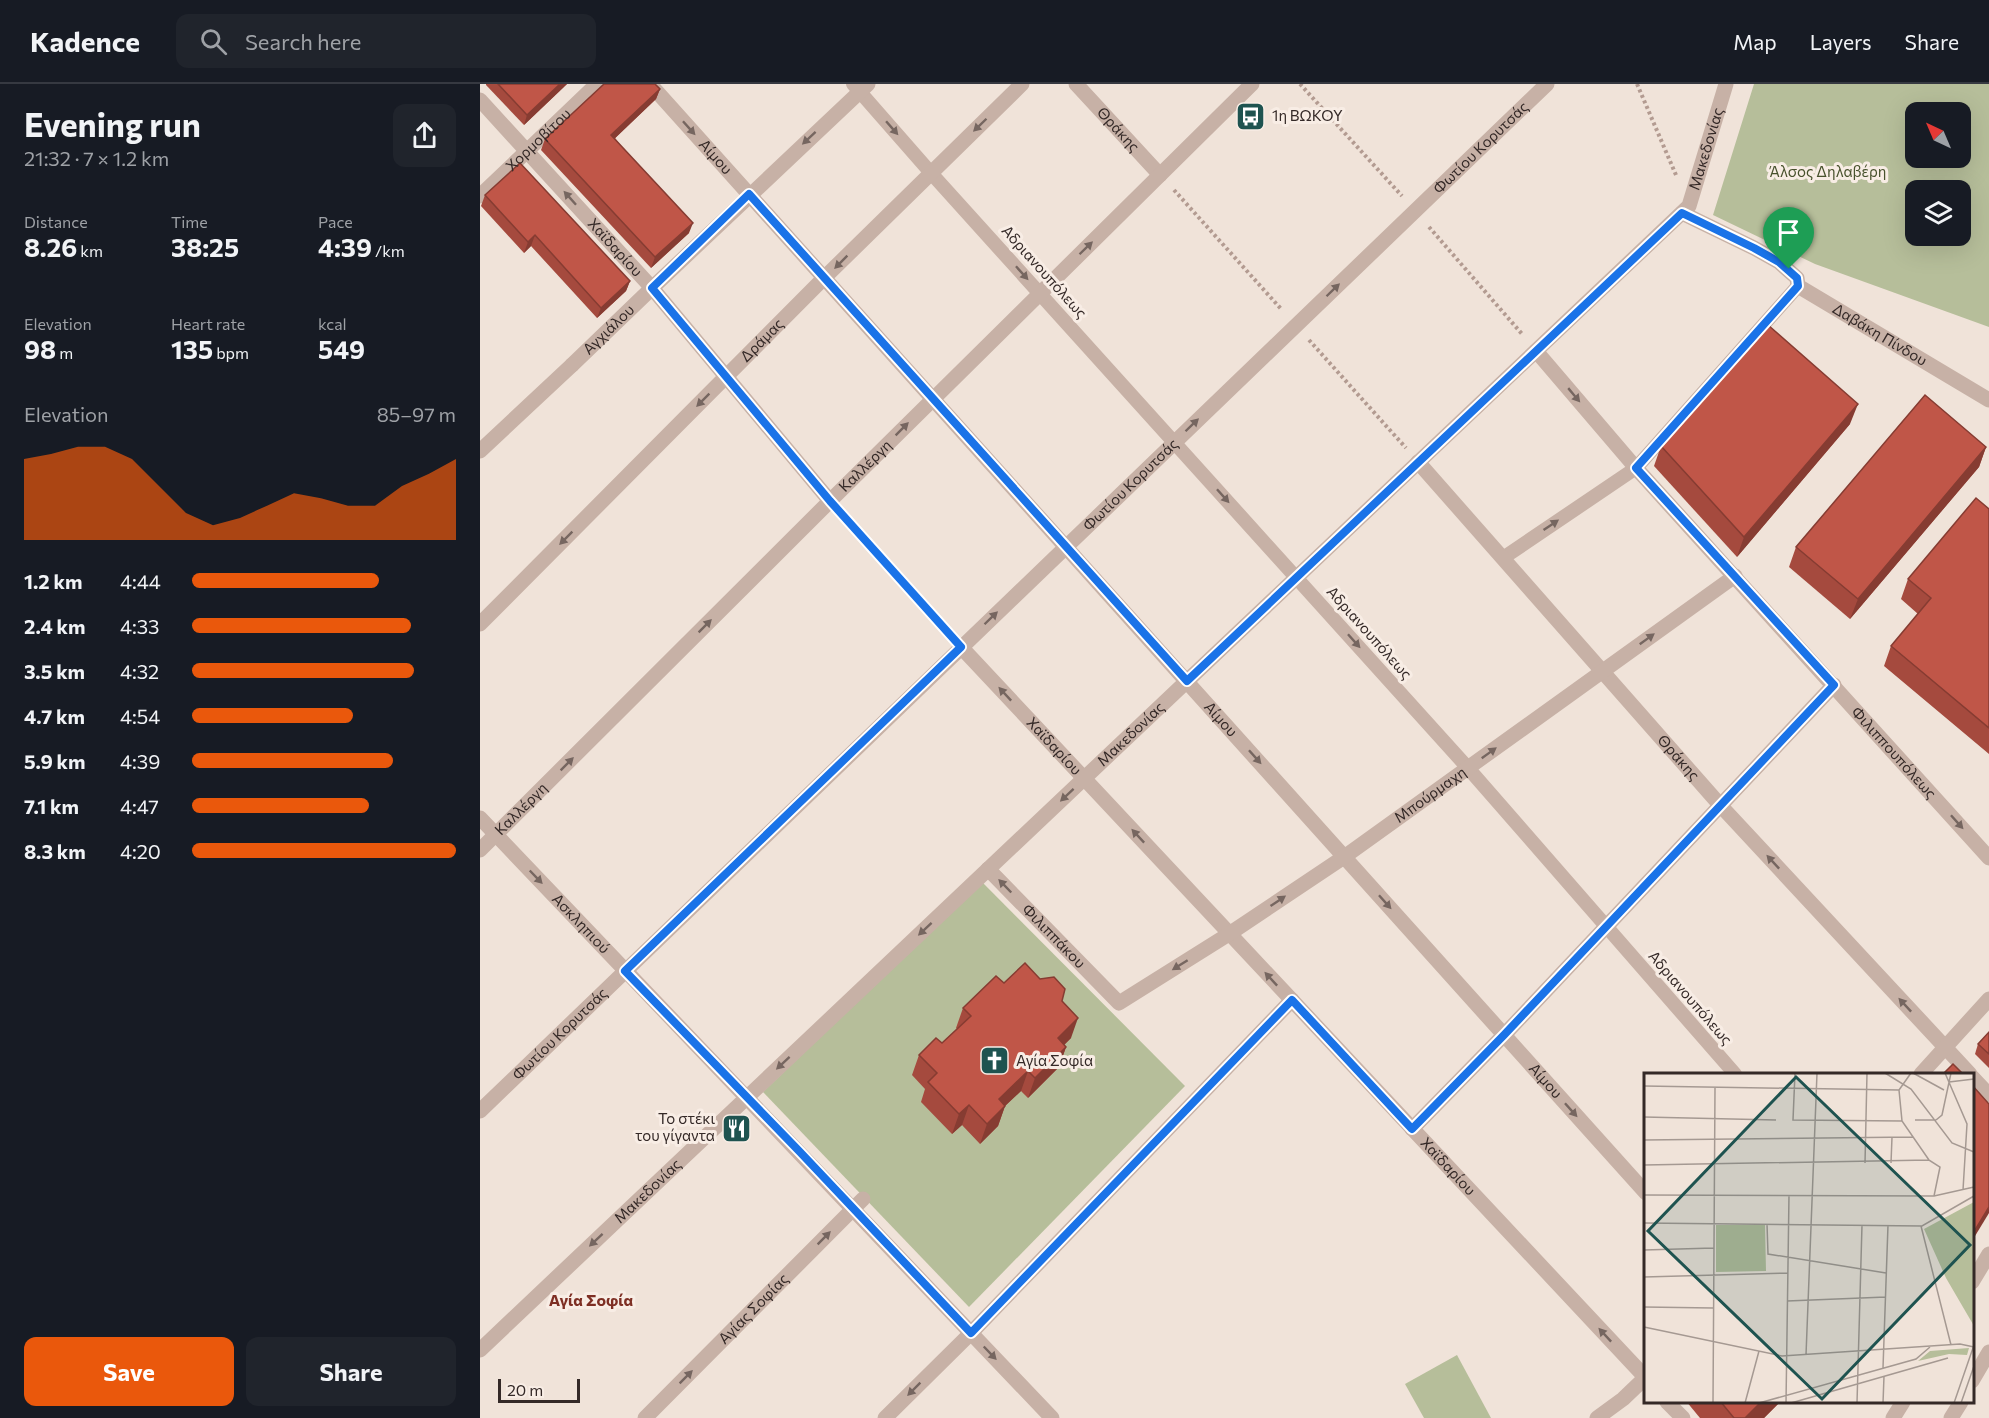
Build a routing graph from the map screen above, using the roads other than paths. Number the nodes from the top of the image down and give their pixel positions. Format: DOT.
graph roads {
  1 [pos="597,84"];
  2 [pos="650,84"];
  3 [pos="1022,84"];
  4 [pos="1076,84"];
  5 [pos="1252,84"];
  6 [pos="1547,84"];
  7 [pos="1726,84"];
  8 [pos="860,86"];
  9 [pos="480,100"];
  10 [pos="528,152"];
  11 [pos="931,173"];
  12 [pos="1160,175"];
  13 [pos="749,194"];
  14 [pos="480,196"];
  15 [pos="1685,209"];
  16 [pos="824,278"];
  17 [pos="1798,286"];
  18 [pos="652,288"];
  19 [pos="1040,292"];
  20 [pos="1536,351"];
  21 [pos="726,377"];
  22 [pos="933,399"];
  23 [pos="1989,400"];
  24 [pos="1175,442"];
  25 [pos="480,451"];
  26 [pos="1418,462"];
  27 [pos="1636,468"];
  28 [pos="830,501"];
  29 [pos="1065,546"];
  30 [pos="1503,558"];
  31 [pos="1735,576"];
  32 [pos="1297,577"];
  33 [pos="480,624"];
  34 [pos="961,647"];
  35 [pos="1601,672"];
  36 [pos="1187,681"];
  37 [pos="1834,685"];
  38 [pos="1468,768"];
  39 [pos="1084,778"];
  40 [pos="1720,805"];
  41 [pos="480,818"];
  42 [pos="496,835"];
  43 [pos="480,850"];
  44 [pos="1344,857"];
  45 [pos="1989,858"];
  46 [pos="988,869"];
  47 [pos="1606,925"];
  48 [pos="1229,933"];
  49 [pos="625,971"];
  50 [pos="1989,999"];
  51 [pos="1292,1000"];
  52 [pos="1119,1004"];
  53 [pos="1504,1035"];
  54 [pos="1945,1048"];
  55 [pos="1734,1073"];
  56 [pos="1922,1073"];
  57 [pos="1968,1073"];
  58 [pos="1974,1079"];
  59 [pos="1989,1095"];
  60 [pos="747,1097"];
  61 [pos="480,1111"];
  62 [pos="1412,1129"];
  63 [pos="1644,1191"];
  64 [pos="858,1203"];
  65 [pos="1989,1254"];
  66 [pos="1974,1279"];
  67 [pos="971,1333"];
  68 [pos="480,1350"];
  69 [pos="1989,1352"];
  70 [pos="1644,1377"];
  71 [pos="1974,1378"];
  72 [pos="1644,1379"];
  73 [pos="1669,1403"];
  74 [pos="1902,1403"];
  75 [pos="1960,1403"];
  76 [pos="645,1418"];
  77 [pos="885,1418"];
  78 [pos="1052,1418"];
  79 [pos="1598,1418"];
  80 [pos="1683,1418"];
  81 [pos="1893,1418"];
  82 [pos="1951,1418"];
  1 -- 10 [label="street, Χορμοβίτου"];
  2 -- 13 [label="street, Αίμου, one-way"];
  3 -- 11 [label="street, Δράμας, one-way"];
  4 -- 12 [label="street, Θράκης"];
  5 -- 12 [label="street, Καλλέργη"];
  24 -- 6 [label="street, Φωτίου Κορυτσάς, one-way"];
  7 -- 15 [label="street, Μακεδονίας"];
  8 -- 11 [label="lane, Αδριανουπόλεως, one-way"];
  8 -- 13 [label="street, Αγχιάλου, one-way"];
  9 -- 10 [label="street, Χαϊδαρίου"];
  10 -- 14 [label="street, Χορμοβίτου"];
  18 -- 10 [label="street, Χαϊδαρίου, one-way"];
  11 -- 16 [label="street, Δράμας, one-way"];
  11 -- 19 [label="lane, Αδριανουπόλεως, one-way"];
  19 -- 12 [label="street, Καλλέργη, one-way"];
  13 -- 16 [label="street, Αίμου"];
  13 -- 18 [label="street, Αγχιάλου"];
  15 -- 17 [label="street, Δαβάκη Πίνδου"];
  15 -- 20 [label="street, Μακεδονίας"];
  16 -- 21 [label="street, Δράμας"];
  16 -- 22 [label="street, Αίμου"];
  17 -- 23 [label="street, Δαβάκη Πίνδου"];
  17 -- 27 [label="lane"];
  18 -- 21 [label="street, Χαϊδαρίου"];
  18 -- 25 [label="street, Αγχιάλου"];
  19 -- 22 [label="street, Καλλέργη"];
  19 -- 24 [label="lane, Αδριανουπόλεως"];
  20 -- 26 [label="street, Μακεδονίας"];
  20 -- 27 [label="street, Φιλιππουπόλεως, one-way"];
  21 -- 28 [label="street, Χαϊδαρίου"];
  21 -- 33 [label="street, Δράμας, one-way"];
  28 -- 22 [label="street, Καλλέργη, one-way"];
  22 -- 29 [label="street, Αίμου"];
  24 -- 29 [label="street, Φωτίου Κορυτσάς"];
  24 -- 32 [label="lane, Αδριανουπόλεως, one-way"];
  26 -- 30 [label="street, Θράκης"];
  26 -- 32 [label="street, Μακεδονίας"];
  30 -- 27 [label="lane, one-way"];
  27 -- 31 [label="street, Φιλιππουπόλεως"];
  42 -- 28 [label="street, Καλλέργη, one-way"];
  34 -- 29 [label="street, Φωτίου Κορυτσάς, one-way"];
  29 -- 36 [label="street, Αίμου"];
  30 -- 35 [label="street, Θράκης"];
  35 -- 31 [label="street, Μπούρμαχη, one-way"];
  31 -- 37 [label="street, Φιλιππουπόλεως"];
  32 -- 36 [label="street, Μακεδονίας"];
  32 -- 38 [label="lane, Αδριανουπόλεως, one-way"];
  39 -- 34 [label="street, Χαϊδαρίου, one-way"];
  34 -- 49 [label="street, Φωτίου Κορυτσάς"];
  38 -- 35 [label="street, Μπούρμαχη, one-way"];
  35 -- 40 [label="street, Θράκης"];
  36 -- 39 [label="street, Μακεδονίας"];
  36 -- 44 [label="street, Αίμου, one-way"];
  37 -- 40 [label="street"];
  37 -- 45 [label="street, Φιλιππουπόλεως, one-way"];
  38 -- 44 [label="street, Μπούρμαχη"];
  38 -- 47 [label="lane, Αδριανουπόλεως"];
  39 -- 46 [label="street, Μακεδονίας, one-way"];
  48 -- 39 [label="street, Χαϊδαρίου, one-way"];
  40 -- 47 [label="street"];
  54 -- 40 [label="street, Θράκης, one-way"];
  41 -- 42 [label="street, Ασκληπιού"];
  42 -- 43 [label="street, Καλλέργη"];
  42 -- 49 [label="street, Ασκληπιού, one-way"];
  48 -- 44 [label="street, Μπούρμαχη, one-way"];
  44 -- 53 [label="street, Αίμου, one-way"];
  52 -- 46 [label="street, Φιλιππάκου, one-way"];
  46 -- 60 [label="street, Μακεδονίας, one-way"];
  47 -- 53 [label="street"];
  47 -- 55 [label="lane, Αδριανουπόλεως"];
  51 -- 48 [label="street, Χαϊδαρίου, one-way"];
  48 -- 52 [label="street, Μπούρμαχη, one-way"];
  49 -- 60 [label="street, Ασκληπιού"];
  49 -- 61 [label="street, Φωτίου Κορυτσάς"];
  50 -- 54 [label="street"];
  51 -- 62 [label="street, Χαϊδαρίου"];
  51 -- 67 [label="street"];
  53 -- 62 [label="street"];
  53 -- 63 [label="street, Αίμου, one-way"];
  54 -- 56 [label="street"];
  54 -- 57 [label="street, Θράκης"];
  58 -- 59 [label="street, Θράκης"];
  60 -- 64 [label="street, Ασκληπιού"];
  60 -- 68 [label="street, Μακεδονίας, one-way"];
  70 -- 62 [label="street, Χαϊδαρίου, one-way"];
  64 -- 67 [label="street, Ασκληπιού"];
  76 -- 64 [label="street, Αγίας Σοφίας, one-way"];
  65 -- 66 [label="street"];
  67 -- 77 [label="street, one-way"];
  67 -- 78 [label="street, Ασκληπιού, one-way"];
  69 -- 71 [label="street"];
  72 -- 79 [label="street"];
  73 -- 80 [label="street"];
  74 -- 81 [label="street"];
  75 -- 82 [label="street"];
}
